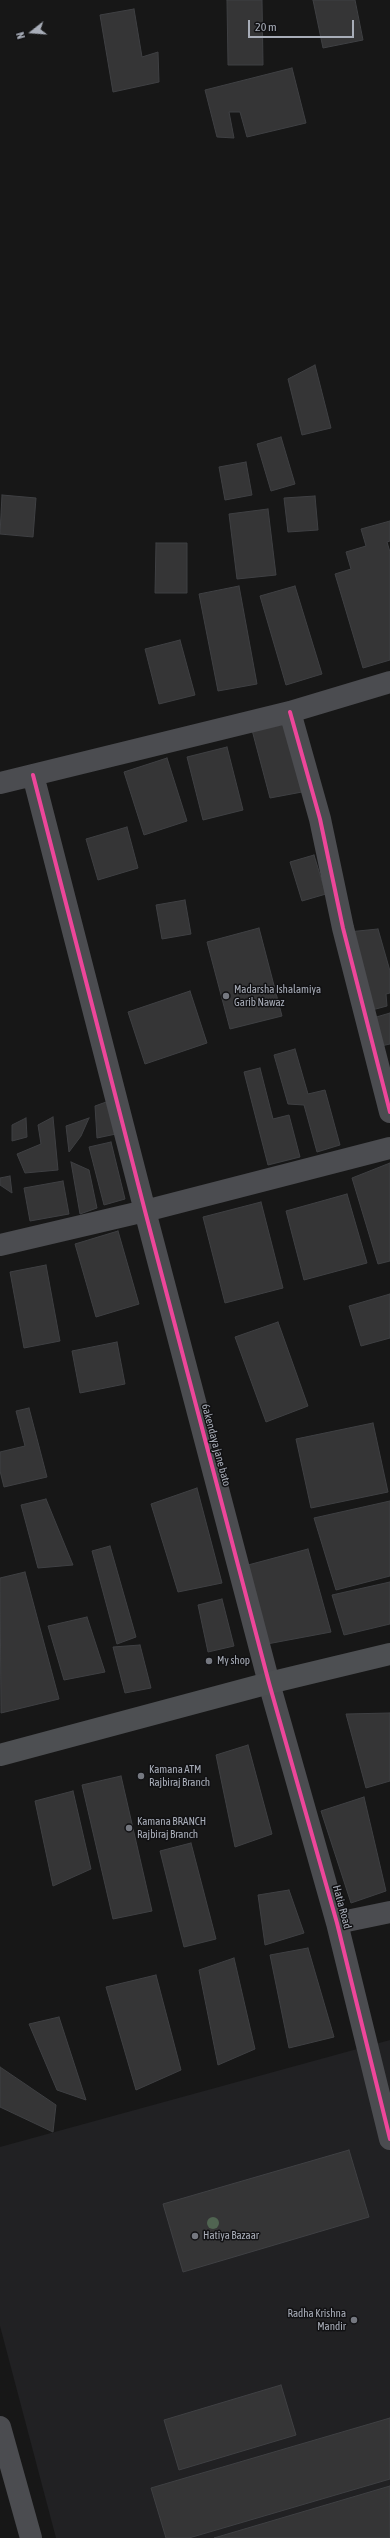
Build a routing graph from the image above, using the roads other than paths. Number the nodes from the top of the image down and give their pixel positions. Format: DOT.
graph roads {
  1 [pos="390,682"];
  2 [pos="290,712"];
  3 [pos="33,775"];
  4 [pos="0,783"];
  5 [pos="390,1112"];
  6 [pos="390,1148"];
  7 [pos="145,1211"];
  8 [pos="0,1246"];
  9 [pos="390,1654"];
  10 [pos="269,1683"];
  11 [pos="0,1755"];
  12 [pos="390,1912"];
  13 [pos="337,1923"];
  14 [pos="390,2139"];
  15 [pos="0,2427"];
  16 [pos="31,2538"];
  1 -- 2 [label="street"];
  2 -- 3 [label="street"];
  2 -- 5 [label="street"];
  3 -- 4 [label="street"];
  3 -- 7 [label="street, 6akendaya jane bato"];
  6 -- 7 [label="street"];
  7 -- 8 [label="street"];
  7 -- 10 [label="street, 6akendaya jane bato"];
  9 -- 10 [label="main road"];
  10 -- 11 [label="main road"];
  10 -- 13 [label="street, Hatia Road"];
  12 -- 13 [label="street"];
  13 -- 14 [label="street, Hatia Road"];
  15 -- 16 [label="street"];
}
